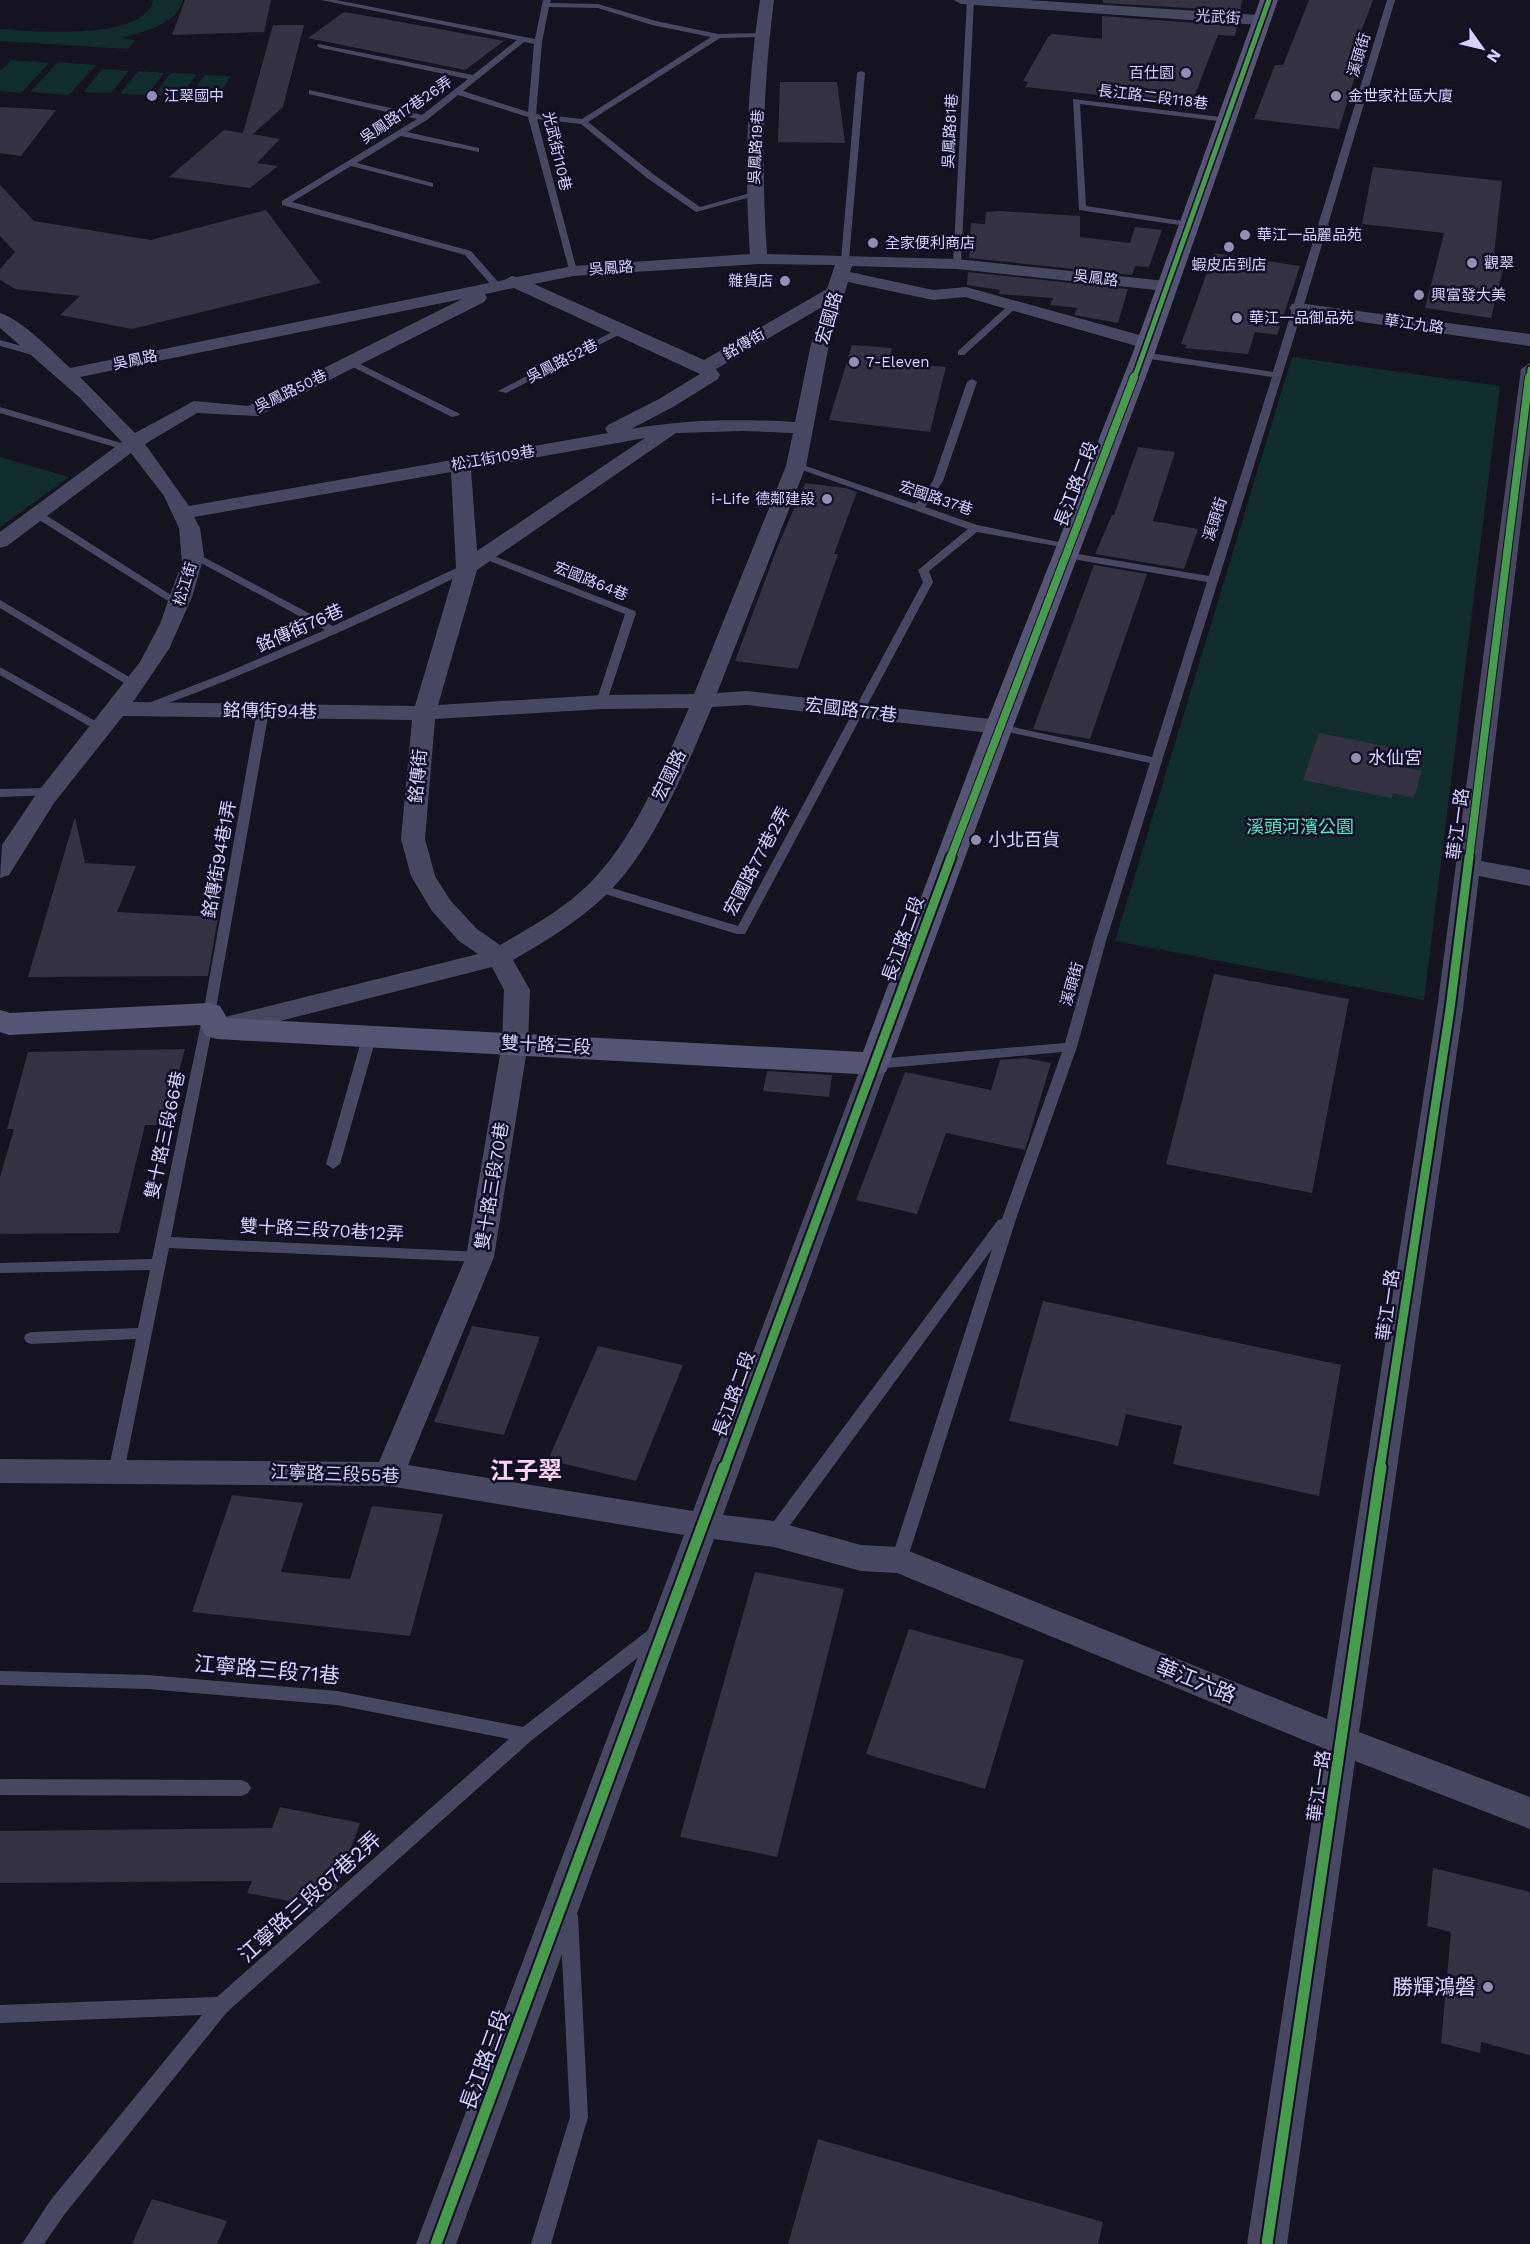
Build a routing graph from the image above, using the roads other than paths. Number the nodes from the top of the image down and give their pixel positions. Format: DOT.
graph roads {
  1 [pos="325,0"];
  2 [pos="767,0"];
  3 [pos="961,0"];
  4 [pos="970,0"];
  5 [pos="1391,0"];
  6 [pos="546,3"];
  7 [pos="1264,10"];
  8 [pos="762,35"];
  9 [pos="718,36"];
  10 [pos="523,39"];
  11 [pos="538,42"];
  12 [pos="321,46"];
  13 [pos="861,73"];
  14 [pos="476,78"];
  15 [pos="312,92"];
  16 [pos="458,92"];
  17 [pos="532,116"];
  18 [pos="424,118"];
  19 [pos="1226,120"];
  20 [pos="583,122"];
  21 [pos="399,133"];
  22 [pos="476,150"];
  23 [pos="349,163"];
  24 [pos="430,185"];
  25 [pos="754,195"];
  26 [pos="1189,225"];
  27 [pos="759,259"];
  28 [pos="957,264"];
  29 [pos="573,271"];
  30 [pos="841,275"];
  31 [pos="504,283"];
  32 [pos="1166,286"];
  33 [pos="1013,306"];
  34 [pos="1298,308"];
  35 [pos="0,319"];
  36 [pos="621,331"];
  37 [pos="1530,340"];
  38 [pos="0,343"];
  39 [pos="1145,349"];
  40 [pos="961,353"];
  41 [pos="42,354"];
  42 [pos="350,362"];
  43 [pos="705,367"];
  44 [pos="1530,369"];
  45 [pos="66,375"];
  46 [pos="1276,375"];
  47 [pos="972,382"];
  48 [pos="503,391"];
  49 [pos="666,403"];
  50 [pos="0,411"];
  51 [pos="455,415"];
  52 [pos="673,427"];
  53 [pos="804,428"];
  54 [pos="592,441"];
  55 [pos="131,445"];
  56 [pos="461,464"];
  57 [pos="796,466"];
  58 [pos="919,508"];
  59 [pos="185,513"];
  60 [pos="37,514"];
  61 [pos="975,528"];
  62 [pos="0,542"];
  63 [pos="1068,551"];
  64 [pos="194,555"];
  65 [pos="476,562"];
  66 [pos="1212,580"];
  67 [pos="0,603"];
  68 [pos="180,604"];
  69 [pos="334,631"];
  70 [pos="0,670"];
  71 [pos="135,685"];
  72 [pos="703,701"];
  73 [pos="602,702"];
  74 [pos="116,709"];
  75 [pos="141,710"];
  76 [pos="263,711"];
  77 [pos="857,711"];
  78 [pos="424,713"];
  79 [pos="999,727"];
  80 [pos="100,728"];
  81 [pos="1156,761"];
  82 [pos="51,792"];
  83 [pos="0,793"];
  84 [pos="1469,867"];
  85 [pos="0,870"];
  86 [pos="1530,878"];
  87 [pos="599,888"];
  88 [pos="499,957"];
  89 [pos="0,1021"];
  90 [pos="213,1021"];
  91 [pos="369,1038"];
  92 [pos="515,1042"];
  93 [pos="1070,1047"];
  94 [pos="875,1064"];
  95 [pos="333,1164"];
  96 [pos="1011,1213"];
  97 [pos="161,1242"];
  98 [pos="480,1257"];
  99 [pos="157,1264"];
  100 [pos="0,1268"];
  101 [pos="143,1333"];
  102 [pos="31,1338"];
  103 [pos="0,1471"];
  104 [pos="116,1472"];
  105 [pos="389,1474"];
  106 [pos="703,1525"];
  107 [pos="774,1534"];
  108 [pos="899,1560"];
  109 [pos="664,1628"];
  110 [pos="0,1678"];
  111 [pos="526,1734"];
  112 [pos="1343,1741"];
  113 [pos="0,1787"];
  114 [pos="242,1788"];
  115 [pos="1530,1813"];
  116 [pos="567,1889"];
  117 [pos="221,2006"];
  118 [pos="0,2014"];
  119 [pos="32,2244"];
  120 [pos="435,2244"];
  121 [pos="541,2244"];
  122 [pos="1268,2244"];
  1 -- 10 [label="lane"];
  2 -- 8 [label="street, 吳鳳路19巷"];
  3 -- 4 [label="street, 光武街"];
  4 -- 7 [label="street, 光武街"];
  4 -- 28 [label="lane, 吳鳳路81巷"];
  5 -- 34 [label="lane, 溪頭街"];
  6 -- 9 [label="lane"];
  6 -- 11 [label="lane, 光武街110巷"];
  7 -- 19 [label="street, 長江路二段"];
  8 -- 9 [label="lane"];
  8 -- 25 [label="street, 吳鳳路19巷"];
  9 -- 20 [label="lane"];
  10 -- 11 [label="lane"];
  10 -- 14 [label="lane, 吳鳳路17巷26弄"];
  11 -- 17 [label="lane, 光武街110巷"];
  12 -- 14 [label="lane"];
  13 -- 30 [label="lane"];
  14 -- 16 [label="lane, 吳鳳路17巷26弄"];
  15 -- 18 [label="lane"];
  16 -- 17 [label="lane"];
  16 -- 18 [label="lane, 吳鳳路17巷26弄"];
  17 -- 20 [label="lane"];
  17 -- 29 [label="lane, 光武街110巷"];
  18 -- 21 [label="lane, 吳鳳路17巷26弄"];
  19 -- 26 [label="street, 長江路二段"];
  19 -- 26 [label="lane, 長江路二段118巷"];
  20 -- 25 [label="lane"];
  21 -- 22 [label="lane"];
  21 -- 23 [label="lane, 吳鳳路17巷26弄"];
  23 -- 24 [label="lane"];
  23 -- 31 [label="lane, 吳鳳路17巷26弄"];
  25 -- 27 [label="street, 吳鳳路19巷"];
  26 -- 32 [label="street, 長江路二段"];
  27 -- 29 [label="street, 吳鳳路"];
  27 -- 30 [label="street, 吳鳳路"];
  28 -- 30 [label="street, 吳鳳路"];
  28 -- 32 [label="street, 吳鳳路"];
  29 -- 31 [label="street, 吳鳳路"];
  30 -- 33 [label="street, 吳鳳路"];
  30 -- 43 [label="street, 銘傳街"];
  30 -- 53 [label="street, 宏國路"];
  31 -- 36 [label="street, 吳鳳路52巷"];
  31 -- 42 [label="street, 吳鳳路50巷"];
  31 -- 45 [label="street, 吳鳳路"];
  32 -- 39 [label="street, 長江路二段"];
  33 -- 39 [label="street, 吳鳳路"];
  33 -- 40 [label="lane"];
  34 -- 37 [label="street, 華江九路"];
  34 -- 46 [label="lane, 溪頭街"];
  35 -- 41 [label="street, 松江街"];
  36 -- 43 [label="street, 吳鳳路52巷"];
  36 -- 48 [label="lane, 吳鳳路52巷"];
  38 -- 41 [label="lane"];
  39 -- 46 [label="lane"];
  39 -- 63 [label="street, 長江路二段"];
  41 -- 45 [label="street, 松江街"];
  42 -- 51 [label="lane"];
  42 -- 55 [label="street, 吳鳳路50巷"];
  43 -- 49 [label="street, 銘傳街"];
  44 -- 84 [label="street, 華江一路"];
  45 -- 55 [label="street, 松江街"];
  46 -- 66 [label="lane, 溪頭街"];
  47 -- 58 [label="lane"];
  49 -- 52 [label="street"];
  49 -- 54 [label="street, 銘傳街"];
  50 -- 55 [label="lane"];
  52 -- 53 [label="street, 松江街109巷"];
  52 -- 54 [label="street, 松江街109巷"];
  52 -- 65 [label="street"];
  53 -- 57 [label="street, 宏國路"];
  54 -- 56 [label="street, 松江街109巷"];
  55 -- 59 [label="street, 松江街"];
  55 -- 60 [label="street, 吳鳳路50巷"];
  56 -- 59 [label="street, 松江街109巷"];
  56 -- 65 [label="street, 銘傳街"];
  57 -- 58 [label="lane, 宏國路37巷"];
  57 -- 72 [label="street, 宏國路"];
  58 -- 61 [label="lane, 宏國路37巷"];
  59 -- 64 [label="street, 松江街"];
  60 -- 62 [label="street, 吳鳳路50巷"];
  60 -- 68 [label="lane"];
  61 -- 63 [label="lane, 宏國路37巷"];
  61 -- 77 [label="lane"];
  63 -- 66 [label="lane, 宏國路37巷"];
  63 -- 79 [label="street, 長江路二段"];
  64 -- 68 [label="street, 松江街"];
  64 -- 69 [label="lane"];
  65 -- 69 [label="lane, 銘傳街76巷"];
  65 -- 73 [label="lane, 宏國路64巷"];
  65 -- 78 [label="street, 銘傳街"];
  66 -- 81 [label="lane, 溪頭街"];
  67 -- 71 [label="lane"];
  68 -- 71 [label="street, 松江街"];
  69 -- 75 [label="lane, 銘傳街76巷"];
  70 -- 80 [label="lane"];
  71 -- 74 [label="street, 松江街"];
  72 -- 73 [label="street, 宏國路77巷"];
  72 -- 77 [label="street, 宏國路77巷"];
  72 -- 87 [label="street, 宏國路"];
  73 -- 78 [label="street, 銘傳街94巷"];
  74 -- 75 [label="street, 銘傳街94巷"];
  74 -- 80 [label="street, 松江街"];
  75 -- 76 [label="street, 銘傳街94巷"];
  76 -- 78 [label="street, 銘傳街94巷"];
  76 -- 90 [label="lane, 銘傳街94巷1弄"];
  77 -- 79 [label="street, 宏國路77巷"];
  77 -- 87 [label="lane, 宏國路77巷2弄"];
  78 -- 88 [label="street, 銘傳街"];
  79 -- 81 [label="lane"];
  79 -- 94 [label="street, 長江路二段"];
  80 -- 82 [label="street, 松江街"];
  81 -- 93 [label="lane, 溪頭街"];
  82 -- 83 [label="lane"];
  82 -- 85 [label="street, 松江街"];
  84 -- 86 [label="street"];
  84 -- 112 [label="street, 華江一路"];
  87 -- 88 [label="street, 宏國路"];
  88 -- 90 [label="street, 宏國路"];
  88 -- 92 [label="street, 雙十路三段70巷"];
  89 -- 90 [label="street, 雙十路三段"];
  90 -- 91 [label="street, 雙十路三段"];
  90 -- 97 [label="lane, 雙十路三段66巷"];
  91 -- 92 [label="street, 雙十路三段"];
  91 -- 95 [label="lane"];
  92 -- 94 [label="street, 雙十路三段"];
  92 -- 98 [label="street, 雙十路三段70巷"];
  93 -- 94 [label="lane"];
  93 -- 96 [label="lane, 溪頭街"];
  94 -- 106 [label="street, 長江路二段"];
  96 -- 107 [label="lane"];
  96 -- 108 [label="lane, 溪頭街"];
  97 -- 98 [label="lane, 雙十路三段70巷12弄"];
  97 -- 99 [label="lane, 雙十路三段66巷"];
  98 -- 105 [label="street, 雙十路三段70巷"];
  99 -- 100 [label="lane"];
  99 -- 101 [label="lane, 雙十路三段66巷"];
  101 -- 102 [label="lane"];
  101 -- 104 [label="lane, 雙十路三段66巷"];
  103 -- 104 [label="street, 江寧路三段55巷"];
  104 -- 105 [label="street, 江寧路三段55巷"];
  105 -- 106 [label="street, 江寧路三段55巷"];
  106 -- 107 [label="street, 江寧路三段55巷"];
  106 -- 109 [label="street, 長江路二段"];
  107 -- 108 [label="street, 華江六路"];
  108 -- 112 [label="street, 華江六路"];
  109 -- 111 [label="lane, 江寧路三段87巷2弄"];
  109 -- 116 [label="street, 長江路二段"];
  110 -- 111 [label="lane, 江寧路三段71巷"];
  111 -- 117 [label="lane, 江寧路三段87巷2弄"];
  112 -- 115 [label="street, 華江六路"];
  112 -- 122 [label="street, 華江一路"];
  113 -- 114 [label="lane"];
  116 -- 120 [label="street, 長江路三段"];
  116 -- 121 [label="lane"];
  117 -- 118 [label="lane"];
  117 -- 119 [label="lane, 江寧路三段87巷2弄"];
}
